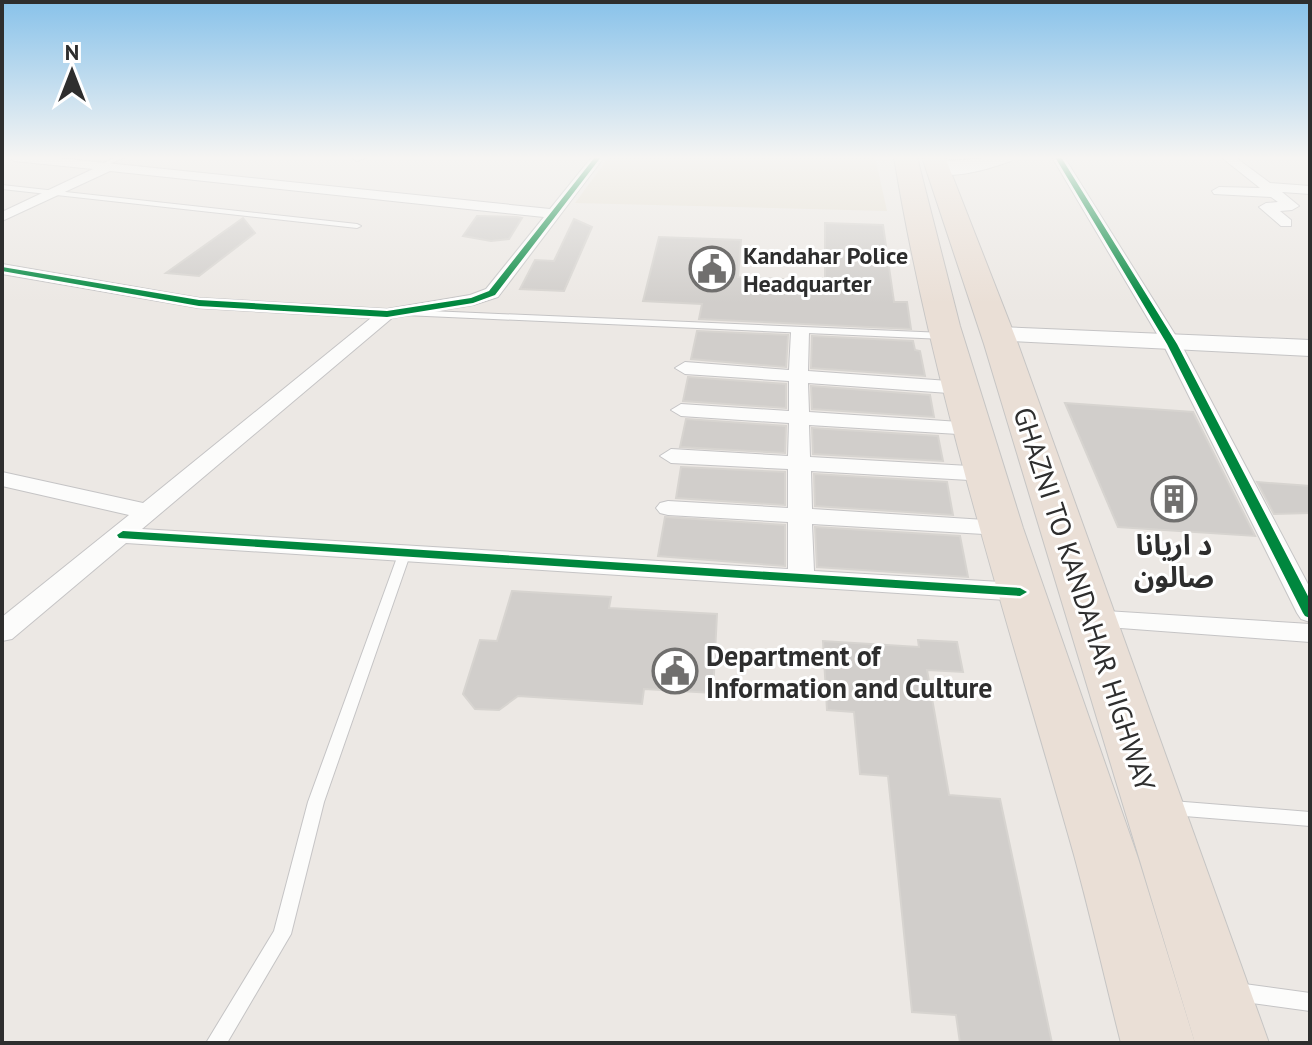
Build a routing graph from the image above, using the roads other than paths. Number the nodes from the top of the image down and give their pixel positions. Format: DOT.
graph roads {
  1 [pos="26,206"];
  2 [pos="177,206"];
  3 [pos="476,206"];
  4 [pos="561,206"];
  5 [pos="923,206"];
  6 [pos="944,206"];
  7 [pos="1088,206"];
  8 [pos="1292,206"];
  9 [pos="555,214"];
  10 [pos="2,217"];
  11 [pos="1286,223"];
  12 [pos="357,226"];
  13 [pos="2,269"];
  14 [pos="395,313"];
  15 [pos="800,332"];
  16 [pos="972,335"];
  17 [pos="1172,344"];
  18 [pos="1310,348"];
  19 [pos="685,368"];
  20 [pos="798,376"];
  21 [pos="681,410"];
  22 [pos="799,418"];
  23 [pos="975,430"];
  24 [pos="671,456"];
  25 [pos="799,463"];
  26 [pos="2,479"];
  27 [pos="668,508"];
  28 [pos="149,512"];
  29 [pos="800,516"];
  30 [pos="1001,528"];
  31 [pos="123,535"];
  32 [pos="405,552"];
  33 [pos="801,577"];
  34 [pos="1020,592"];
  35 [pos="1310,613"];
  36 [pos="1090,619"];
  37 [pos="2,632"];
  38 [pos="1310,633"];
  39 [pos="1152,806"];
  40 [pos="1310,819"];
  41 [pos="1214,989"];
  42 [pos="1310,1002"];
  43 [pos="216,1043"];
  44 [pos="1158,1043"];
  45 [pos="1232,1043"];
  1 -- 10 [label="street"];
  2 -- 12 [label="lane"];
  3 -- 9 [label="street"];
  4 -- 9 [label="street"];
  5 -- 16 [label="highway, GHAZNI TO KANDAHAR HIGHWAY"];
  6 -- 16 [label="highway, GHAZNI TO KANDAHAR HIGHWAY"];
  7 -- 17 [label="street"];
  8 -- 11 [label="street"];
  9 -- 14 [label="street"];
  13 -- 14 [label="street"];
  14 -- 15 [label="lane"];
  14 -- 28 [label="street"];
  15 -- 16 [label="lane"];
  15 -- 20 [label="street"];
  16 -- 17 [label="main road"];
  16 -- 23 [label="highway, GHAZNI TO KANDAHAR HIGHWAY"];
  16 -- 36 [label="highway, GHAZNI TO KANDAHAR HIGHWAY"];
  17 -- 18 [label="main road"];
  17 -- 35 [label="street"];
  19 -- 20 [label="street"];
  20 -- 22 [label="street"];
  20 -- 23 [label="street"];
  21 -- 22 [label="street"];
  22 -- 23 [label="street"];
  22 -- 25 [label="street"];
  23 -- 25 [label="street"];
  23 -- 30 [label="highway, GHAZNI TO KANDAHAR HIGHWAY"];
  24 -- 25 [label="street"];
  25 -- 29 [label="street"];
  26 -- 28 [label="street"];
  27 -- 29 [label="street"];
  28 -- 31 [label="street"];
  29 -- 30 [label="street"];
  29 -- 33 [label="street"];
  30 -- 34 [label="highway, GHAZNI TO KANDAHAR HIGHWAY"];
  31 -- 32 [label="street"];
  31 -- 37 [label="street"];
  32 -- 33 [label="street"];
  32 -- 43 [label="lane"];
  33 -- 34 [label="street"];
  34 -- 44 [label="highway, GHAZNI TO KANDAHAR HIGHWAY"];
  36 -- 38 [label="street"];
  36 -- 39 [label="highway, GHAZNI TO KANDAHAR HIGHWAY"];
  39 -- 40 [label="lane"];
  39 -- 41 [label="highway, GHAZNI TO KANDAHAR HIGHWAY"];
  41 -- 42 [label="lane"];
  41 -- 45 [label="highway, GHAZNI TO KANDAHAR HIGHWAY"];
}
